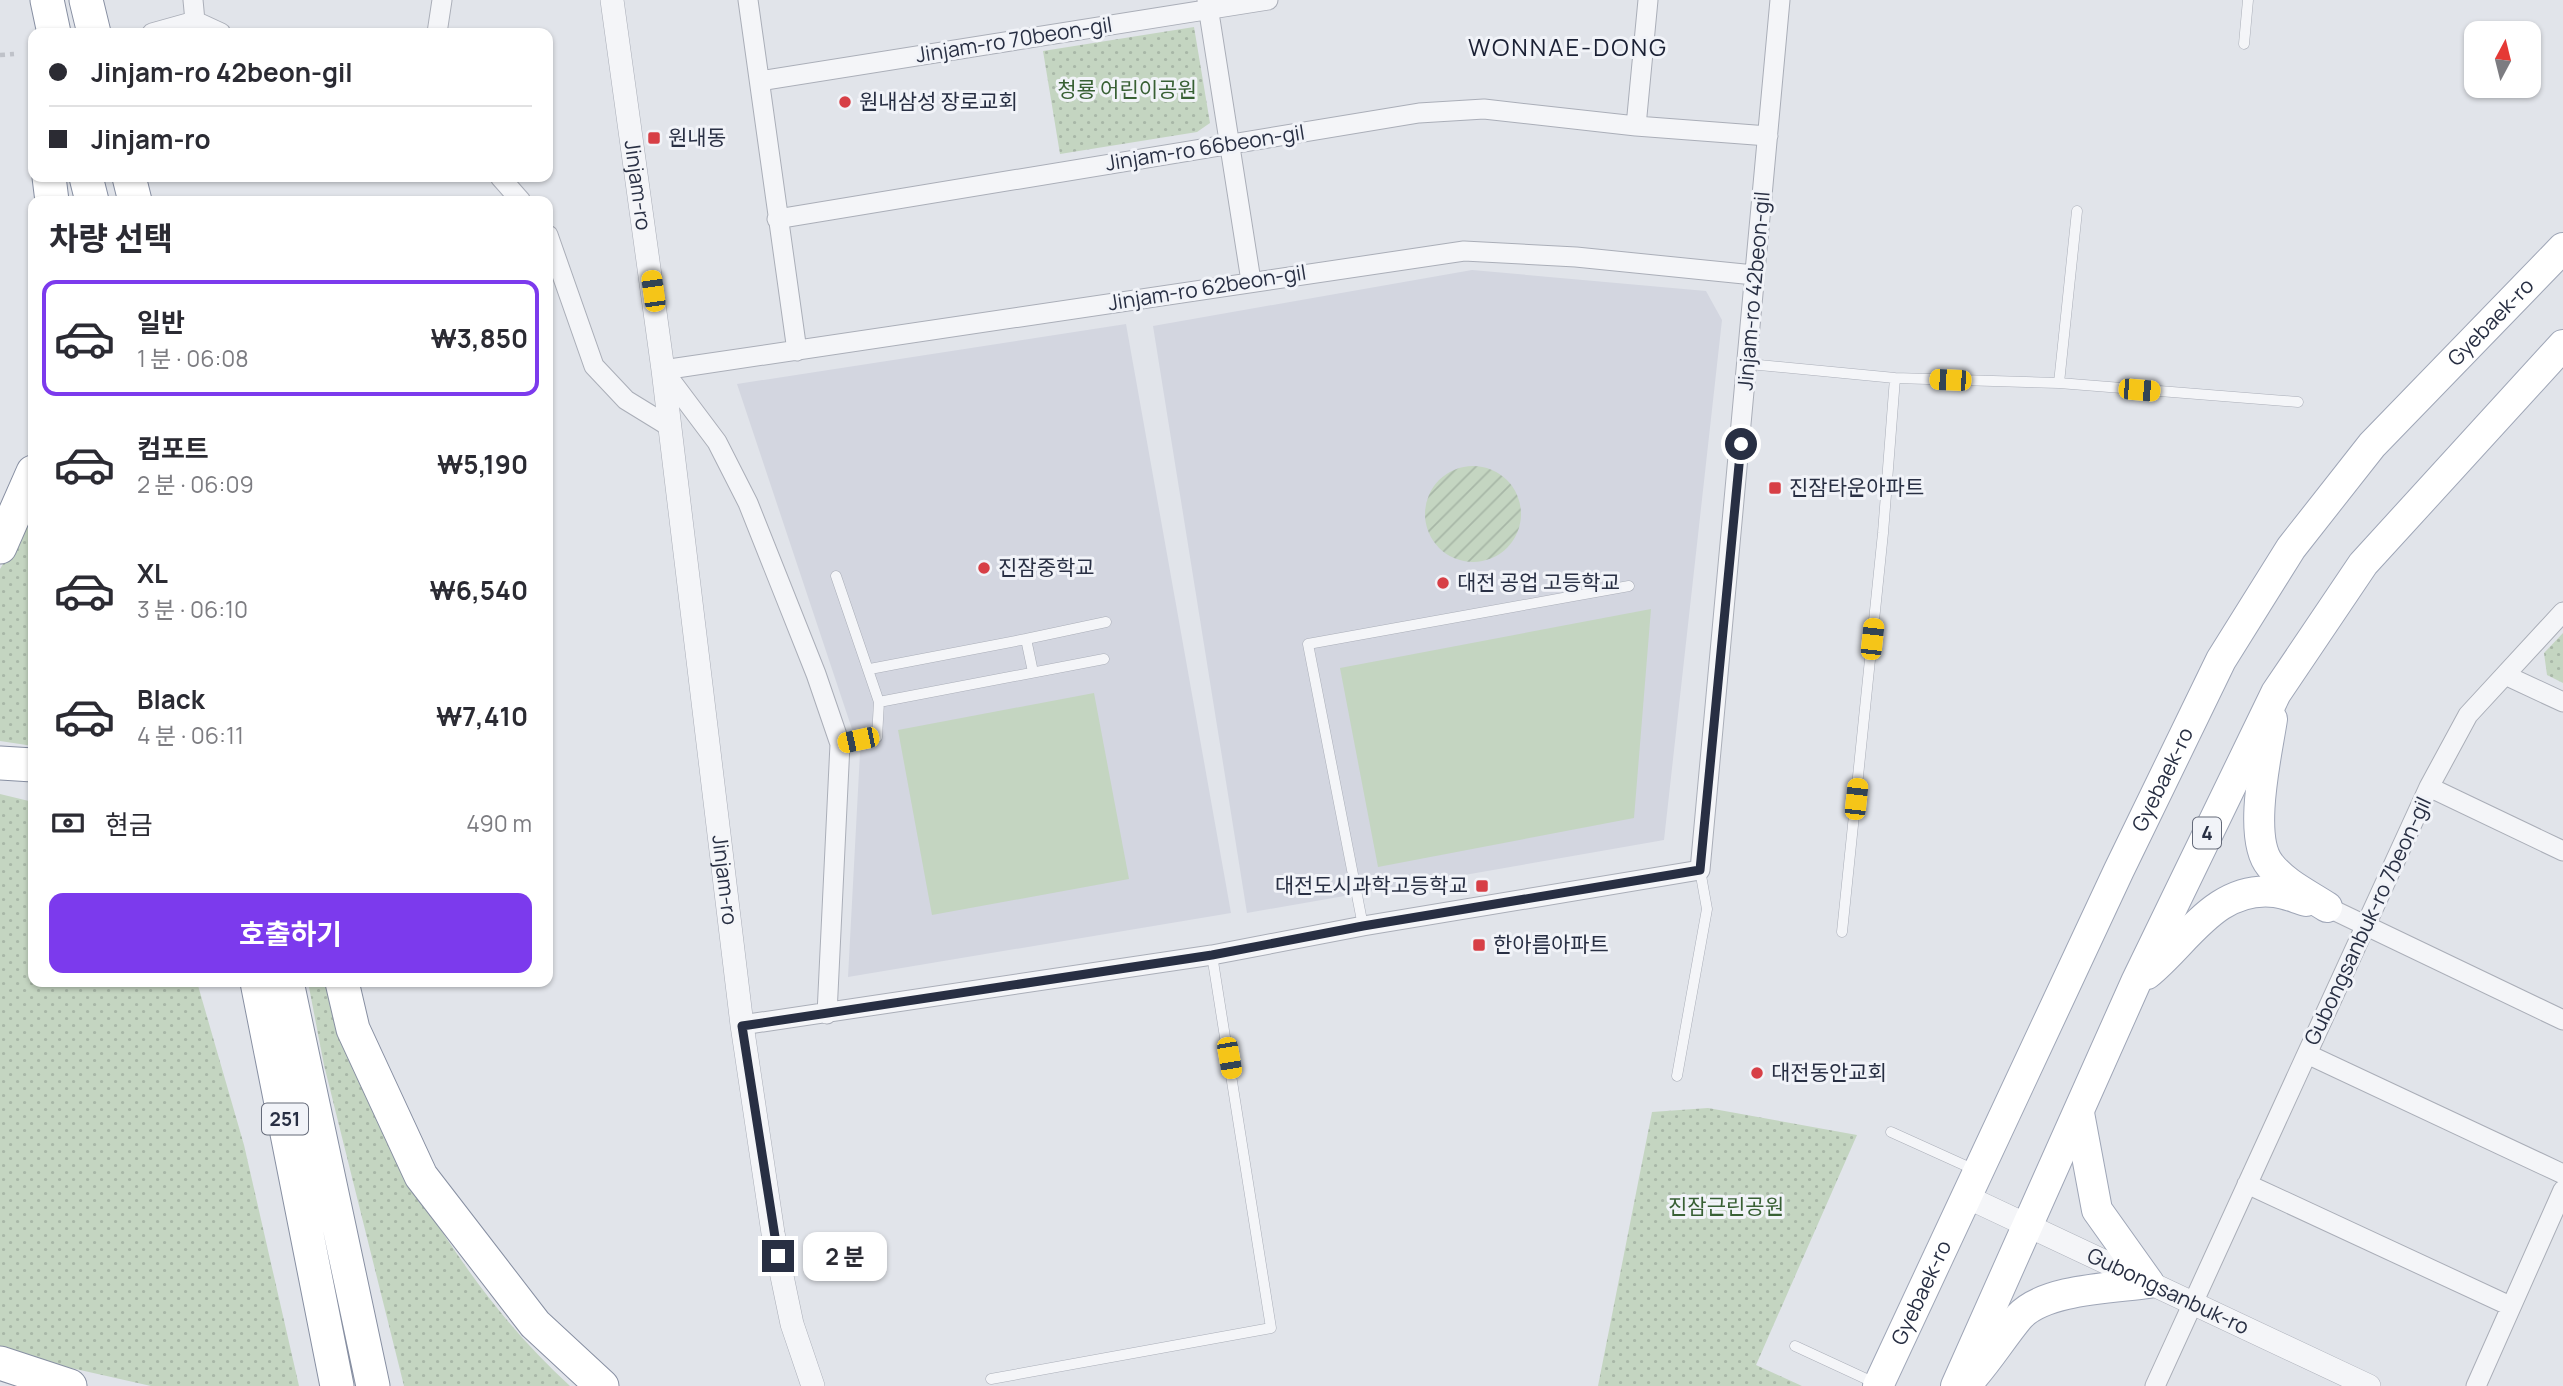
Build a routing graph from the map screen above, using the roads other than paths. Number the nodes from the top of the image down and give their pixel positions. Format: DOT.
graph roads {
  1 [pos="32,0"];
  2 [pos="47,0"];
  3 [pos="86,0"];
  4 [pos="193,0"];
  5 [pos="442,0"];
  6 [pos="612,0"];
  7 [pos="748,0"];
  8 [pos="1268,0"];
  9 [pos="1648,0"];
  10 [pos="1780,0"];
  11 [pos="2248,0"];
  12 [pos="1208,4"];
  13 [pos="195,21"];
  14 [pos="53,28"];
  15 [pos="93,28"];
  16 [pos="170,28"];
  17 [pos="210,28"];
  18 [pos="438,28"];
  19 [pos="25,43"];
  20 [pos="2244,44"];
  21 [pos="760,81"];
  22 [pos="1636,126"];
  23 [pos="1768,136"];
  24 [pos="1228,143"];
  25 [pos="504,182"];
  26 [pos="517,196"];
  27 [pos="2077,211"];
  28 [pos="777,219"];
  29 [pos="2563,248"];
  30 [pos="553,249"];
  31 [pos="1754,275"];
  32 [pos="1251,281"];
  33 [pos="2563,345"];
  34 [pos="797,351"];
  35 [pos="1749,364"];
  36 [pos="663,370"];
  37 [pos="1895,379"];
  38 [pos="2059,383"];
  39 [pos="2298,402"];
  40 [pos="670,427"];
  41 [pos="28,483"];
  42 [pos="0,547"];
  43 [pos="836,576"];
  44 [pos="1629,586"];
  45 [pos="2563,612"];
  46 [pos="1106,622"];
  47 [pos="1026,639"];
  48 [pos="1104,659"];
  49 [pos="870,669"];
  50 [pos="1033,672"];
  51 [pos="2505,674"];
  52 [pos="2276,693"];
  53 [pos="879,702"];
  54 [pos="2563,702"];
  55 [pos="839,744"];
  56 [pos="0,763"];
  57 [pos="28,765"];
  58 [pos="2430,787"];
  59 [pos="2563,850"];
  60 [pos="1700,870"];
  61 [pos="2327,907"];
  62 [pos="1363,926"];
  63 [pos="2365,926"];
  64 [pos="1842,932"];
  65 [pos="1212,955"];
  66 [pos="2136,982"];
  67 [pos="242,987"];
  68 [pos="258,987"];
  69 [pos="288,987"];
  70 [pos="343,987"];
  71 [pos="827,1014"];
  72 [pos="2563,1020"];
  73 [pos="742,1026"];
  74 [pos="2307,1054"];
  75 [pos="274,1058"];
  76 [pos="1676,1076"];
  77 [pos="2079,1113"];
  78 [pos="1891,1132"];
  79 [pos="2563,1174"];
  80 [pos="1973,1184"];
  81 [pos="2247,1184"];
  82 [pos="2563,1190"];
  83 [pos="2029,1226"];
  84 [pos="2149,1283"];
  85 [pos="2193,1303"];
  86 [pos="2510,1306"];
  87 [pos="1795,1346"];
  88 [pos="0,1363"];
  89 [pos="991,1379"];
  90 [pos="1878,1385"];
  91 [pos="71,1386"];
  92 [pos="337,1386"];
  93 [pos="373,1386"];
  94 [pos="602,1386"];
  95 [pos="813,1386"];
  96 [pos="1956,1386"];
  97 [pos="1965,1386"];
  98 [pos="2155,1386"];
  99 [pos="2369,1386"];
  100 [pos="2476,1386"];
  1 -- 19 [label="highway"];
  2 -- 14 [label="highway"];
  3 -- 15 [label="highway"];
  4 -- 13 [label="street"];
  5 -- 18 [label="street"];
  6 -- 36 [label="street, Jinjam-ro"];
  7 -- 21 [label="street"];
  8 -- 12 [label="street, Jinjam-ro 70beon-gil"];
  9 -- 22 [label="street"];
  10 -- 23 [label="street, Jinjam-ro 42beon-gil"];
  11 -- 20 [label="lane"];
  12 -- 21 [label="street, Jinjam-ro 70beon-gil"];
  12 -- 24 [label="street"];
  13 -- 16 [label="street"];
  13 -- 17 [label="street"];
  21 -- 28 [label="street"];
  22 -- 23 [label="street, Jinjam-ro 66beon-gil"];
  22 -- 24 [label="street, Jinjam-ro 66beon-gil"];
  23 -- 31 [label="street, Jinjam-ro 42beon-gil"];
  24 -- 28 [label="street, Jinjam-ro 66beon-gil"];
  24 -- 32 [label="street"];
  25 -- 26 [label="street"];
  27 -- 38 [label="lane"];
  28 -- 34 [label="street"];
  29 -- 80 [label="main road, Gyebaek-ro"];
  30 -- 40 [label="street"];
  31 -- 32 [label="street, Jinjam-ro 62beon-gil"];
  31 -- 35 [label="street, Jinjam-ro 42beon-gil"];
  32 -- 34 [label="street, Jinjam-ro 62beon-gil"];
  33 -- 52 [label="main road, 4"];
  34 -- 36 [label="street, Jinjam-ro 62beon-gil"];
  35 -- 37 [label="lane"];
  35 -- 60 [label="street, Jinjam-ro 42beon-gil"];
  36 -- 40 [label="street, Jinjam-ro"];
  36 -- 55 [label="street, Jinjam-ro"];
  37 -- 38 [label="lane"];
  37 -- 64 [label="lane"];
  38 -- 39 [label="lane"];
  40 -- 73 [label="street, Jinjam-ro"];
  41 -- 42 [label="highway"];
  43 -- 49 [label="lane"];
  44 -- 62 [label="lane"];
  45 -- 51 [label="street, Gubongsanbuk-ro 7beon-gil"];
  46 -- 47 [label="lane"];
  47 -- 49 [label="lane"];
  47 -- 50 [label="lane"];
  48 -- 50 [label="lane"];
  49 -- 53 [label="lane"];
  50 -- 53 [label="lane"];
  51 -- 54 [label="street"];
  51 -- 58 [label="street, Gubongsanbuk-ro 7beon-gil"];
  52 -- 61 [label="main road"];
  52 -- 66 [label="main road, 4"];
  53 -- 55 [label="lane"];
  55 -- 71 [label="street, Jinjam-ro"];
  56 -- 57 [label="highway"];
  58 -- 59 [label="street, Gubongsanbuk-ro 7beon-gil"];
  58 -- 63 [label="street, Gubongsanbuk-ro 7beon-gil"];
  60 -- 62 [label="street"];
  60 -- 76 [label="lane"];
  61 -- 63 [label="street"];
  61 -- 66 [label="main road"];
  62 -- 65 [label="street"];
  63 -- 72 [label="street"];
  63 -- 74 [label="street, Gubongsanbuk-ro 7beon-gil"];
  65 -- 71 [label="street"];
  65 -- 89 [label="lane"];
  66 -- 77 [label="main road, 4"];
  67 -- 75 [label="highway"];
  68 -- 75 [label="highway, 251"];
  69 -- 93 [label="highway, 251"];
  70 -- 94 [label="highway"];
  71 -- 73 [label="street"];
  73 -- 95 [label="street, Jinjam-ro"];
  74 -- 79 [label="street, Gubongsanbuk-ro 7beon-gil"];
  74 -- 81 [label="street, Gubongsanbuk-ro 7beon-gil"];
  75 -- 92 [label="highway, 251"];
  77 -- 83 [label="main road, 4"];
  77 -- 84 [label="main road"];
  78 -- 80 [label="lane"];
  80 -- 83 [label="street, Gubongsanbuk-ro"];
  80 -- 90 [label="main road, Gyebaek-ro"];
  81 -- 85 [label="street, Gubongsanbuk-ro 7beon-gil"];
  81 -- 86 [label="street"];
  82 -- 86 [label="street"];
  83 -- 84 [label="street, Gubongsanbuk-ro"];
  83 -- 96 [label="main road, 4"];
  84 -- 85 [label="street, Gubongsanbuk-ro"];
  84 -- 97 [label="main road"];
  85 -- 98 [label="street, Gubongsanbuk-ro 7beon-gil"];
  85 -- 99 [label="street, Gubongsanbuk-ro"];
  86 -- 100 [label="street"];
  87 -- 90 [label="lane"];
  88 -- 91 [label="highway"];
}
